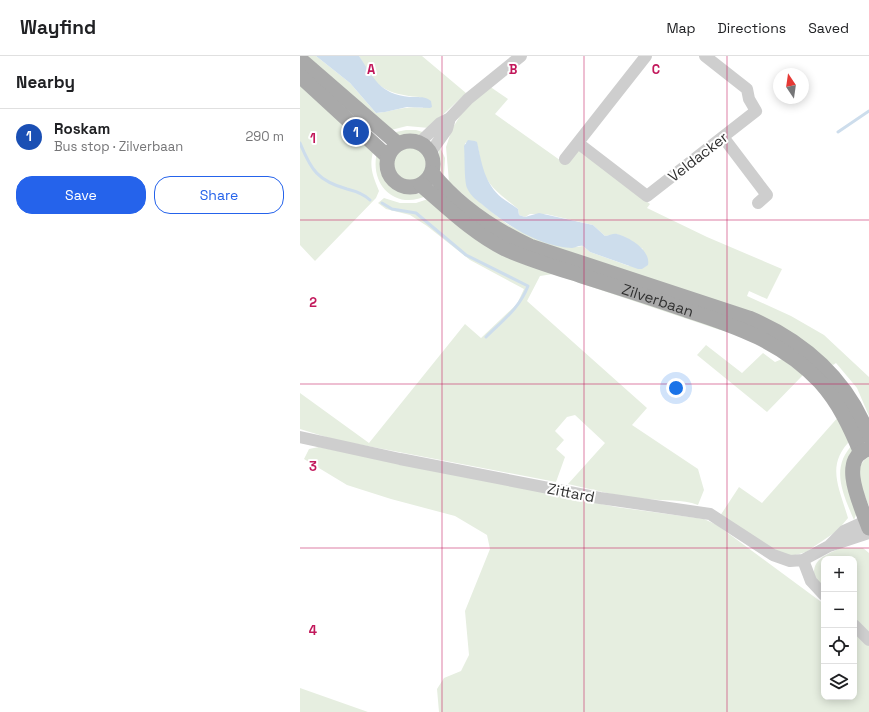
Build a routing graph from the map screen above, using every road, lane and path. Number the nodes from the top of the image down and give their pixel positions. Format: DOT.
graph roads {
  1 [pos="521,56"];
  2 [pos="646,56"];
  3 [pos="705,56"];
  4 [pos="300,59"];
  5 [pos="507,60"];
  6 [pos="300,76"];
  7 [pos="723,138"];
  8 [pos="578,143"];
  9 [pos="398,144"];
  10 [pos="425,148"];
  11 [pos="388,157"];
  12 [pos="565,159"];
  13 [pos="432,173"];
  14 [pos="421,185"];
  15 [pos="758,203"];
  16 [pos="869,437"];
  17 [pos="301,442"];
  18 [pos="865,451"];
  19 [pos="868,528"];
  20 [pos="803,560"];
  21 [pos="821,592"];
  22 [pos="857,628"];
  23 [pos="869,640"];
  1 -- 5 [label="street"];
  2 -- 8 [label="street"];
  3 -- 7 [label="street, Veldacker"];
  4 -- 9 [label="main road"];
  5 -- 10 [label="street"];
  6 -- 11 [label="main road"];
  7 -- 8 [label="street, Veldacker"];
  7 -- 15 [label="street"];
  8 -- 12 [label="street"];
  9 -- 10 [label="main road"];
  9 -- 11 [label="main road"];
  10 -- 13 [label="main road"];
  11 -- 14 [label="main road"];
  13 -- 14 [label="main road"];
  13 -- 16 [label="main road, Zilverbaan"];
  14 -- 18 [label="main road, Zilverbaan"];
  17 -- 20 [label="street, Zittard"];
  18 -- 19 [label="main road"];
  19 -- 20 [label="street"];
  20 -- 21 [label="street"];
  22 -- 23 [label="street"];
}
